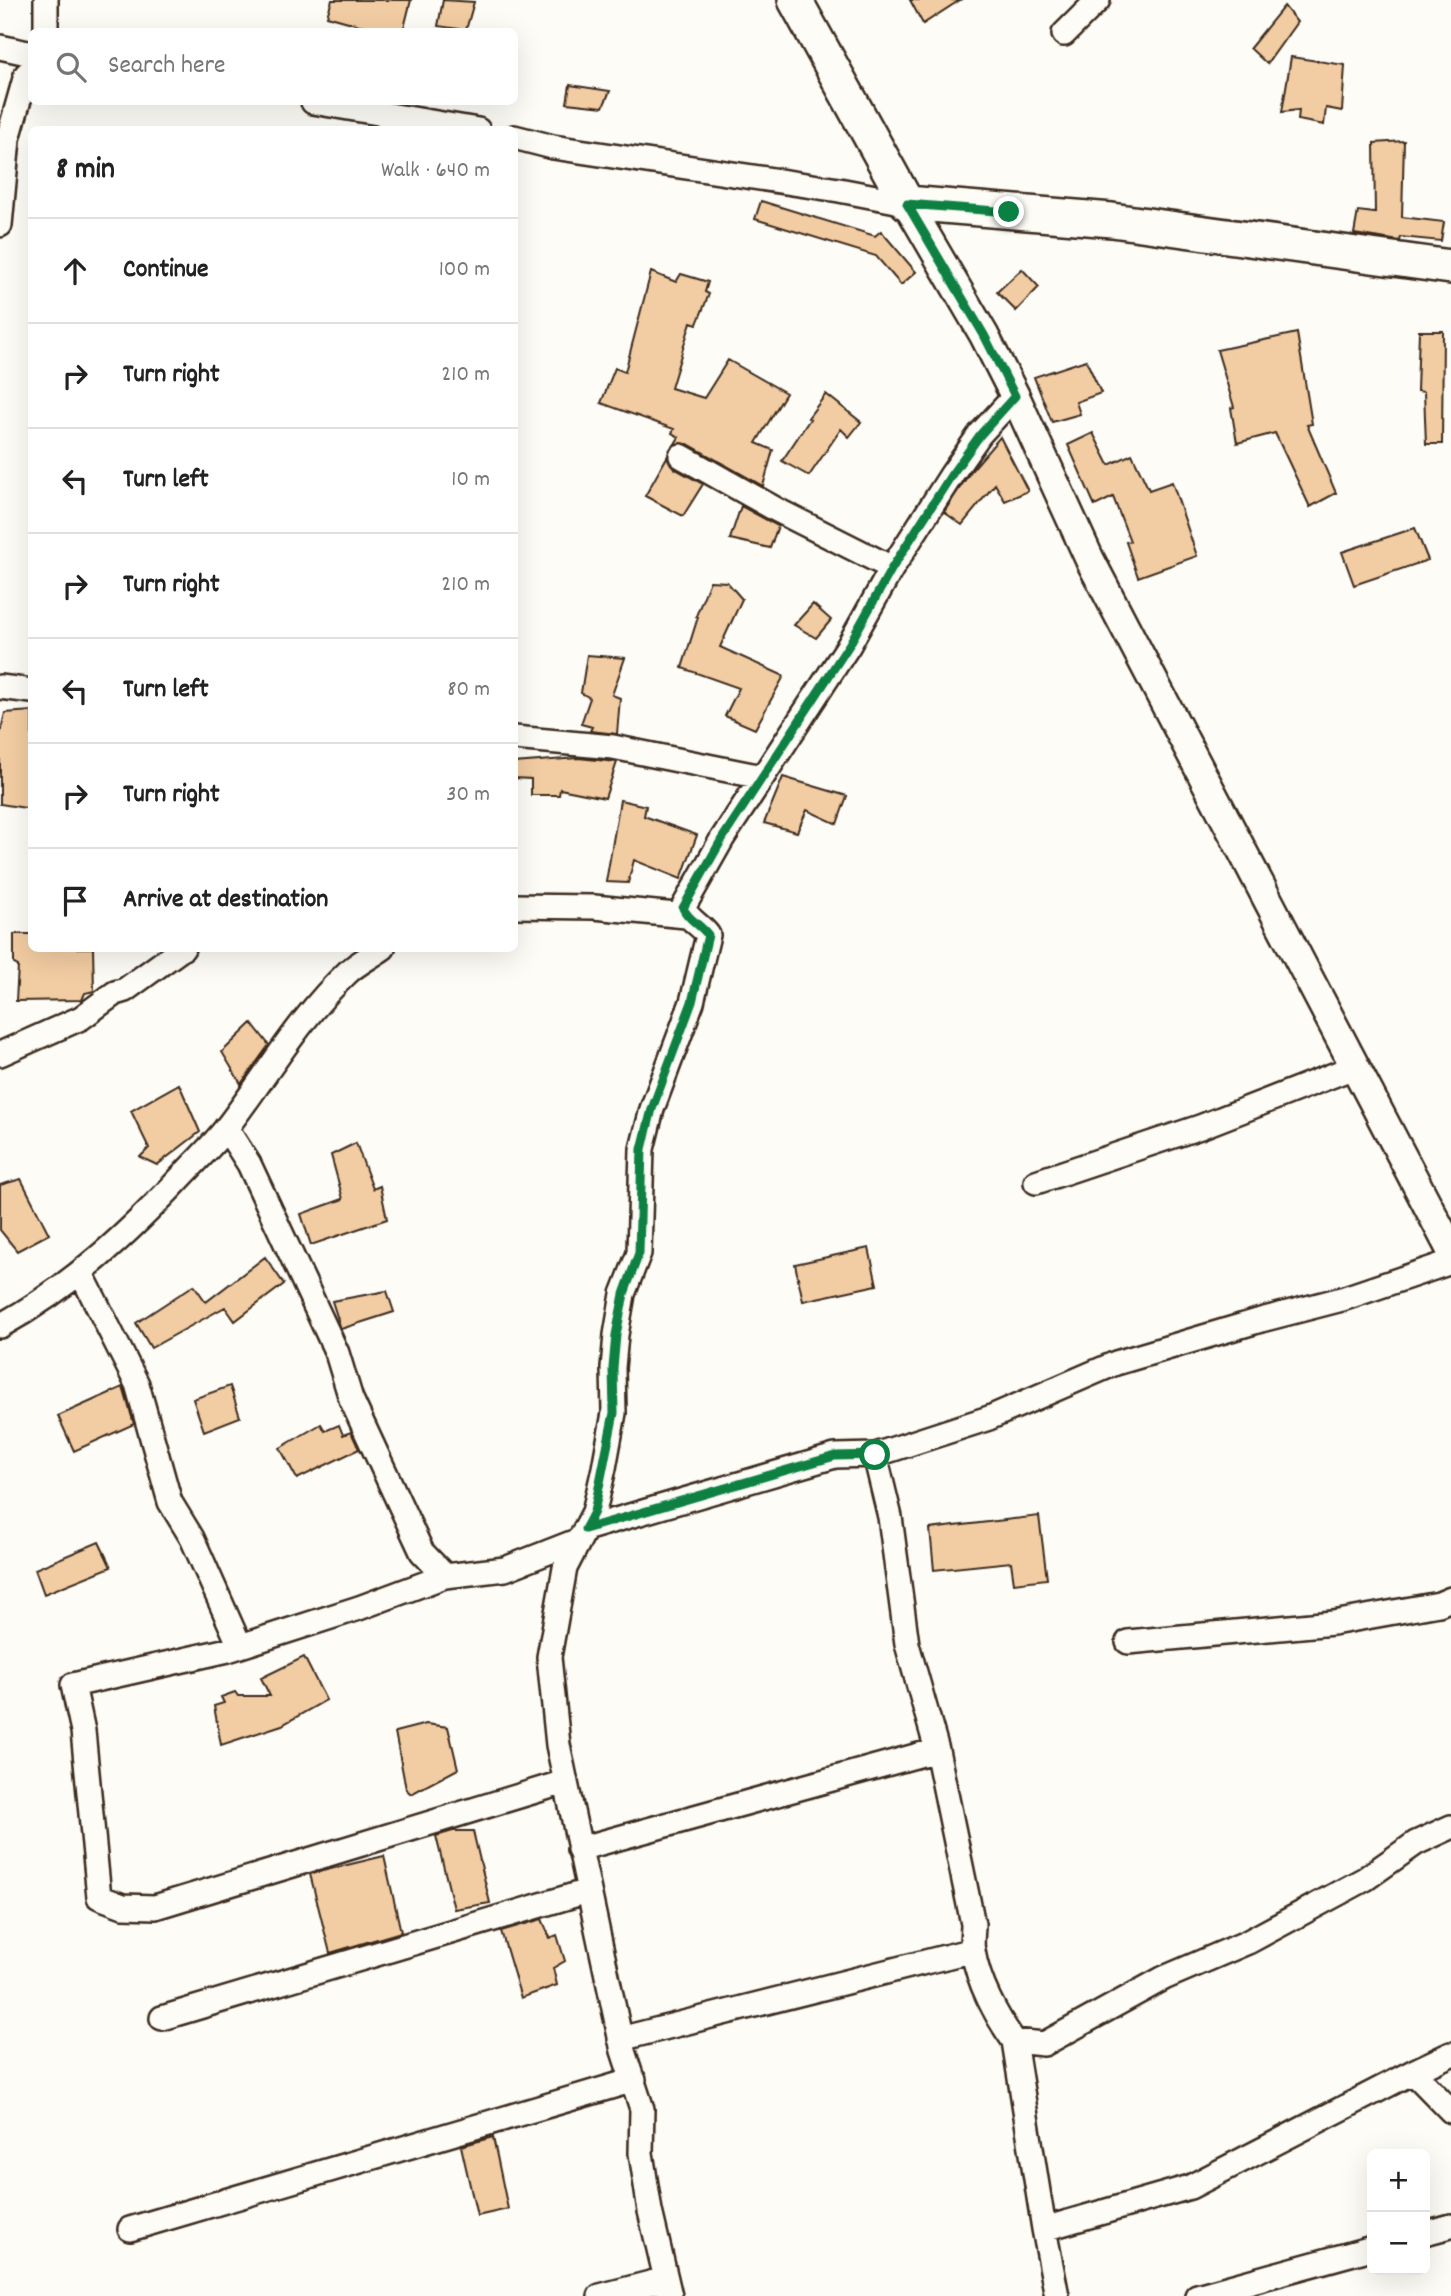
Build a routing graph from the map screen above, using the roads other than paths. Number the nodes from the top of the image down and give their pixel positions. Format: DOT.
graph roads {
  1 [pos="46,0"];
  2 [pos="795,0"];
  3 [pos="1098,0"];
  4 [pos="46,28"];
  5 [pos="1064,34"];
  6 [pos="0,47"];
  7 [pos="28,53"];
  8 [pos="28,73"];
  9 [pos="331,105"];
  10 [pos="454,126"];
  11 [pos="518,137"];
  12 [pos="907,204"];
  13 [pos="0,225"];
  14 [pos="1451,267"];
  15 [pos="1015,396"];
  16 [pos="681,456"];
  17 [pos="892,568"];
  18 [pos="0,687"];
  19 [pos="28,690"];
  20 [pos="518,738"];
  21 [pos="762,777"];
  22 [pos="518,906"];
  23 [pos="686,916"];
  24 [pos="177,952"];
  25 [pos="377,952"];
  26 [pos="0,1054"];
  27 [pos="1354,1067"];
  28 [pos="226,1128"];
  29 [pos="1036,1182"];
  30 [pos="1451,1250"];
  31 [pos="1451,1262"];
  32 [pos="81,1273"];
  33 [pos="0,1326"];
  34 [pos="875,1455"];
  35 [pos="582,1535"];
  36 [pos="445,1576"];
  37 [pos="1451,1598"];
  38 [pos="1128,1642"];
  39 [pos="240,1646"];
  40 [pos="936,1749"];
  41 [pos="565,1782"];
  42 [pos="1451,1828"];
  43 [pos="579,1849"];
  44 [pos="588,1891"];
  45 [pos="972,1951"];
  46 [pos="162,2018"];
  47 [pos="620,2039"];
  48 [pos="1014,2042"];
  49 [pos="1451,2054"];
  50 [pos="1413,2072"];
  51 [pos="634,2080"];
  52 [pos="1451,2111"];
  53 [pos="1451,2226"];
  54 [pos="130,2229"];
  55 [pos="1044,2229"];
  56 [pos="1430,2232"];
  57 [pos="1367,2249"];
  58 [pos="668,2287"];
  59 [pos="600,2296"];
  60 [pos="1057,2296"];
  61 [pos="1197,2296"];
  1 -- 4 [label="street"];
  2 -- 12 [label="main road"];
  3 -- 5 [label="street"];
  6 -- 7 [label="street"];
  8 -- 13 [label="street"];
  9 -- 10 [label="street"];
  11 -- 12 [label="street"];
  12 -- 14 [label="main road"];
  12 -- 15 [label="street"];
  15 -- 17 [label="street"];
  15 -- 27 [label="street"];
  16 -- 17 [label="street"];
  17 -- 21 [label="street"];
  18 -- 19 [label="street"];
  20 -- 21 [label="street"];
  21 -- 23 [label="street"];
  22 -- 23 [label="street"];
  23 -- 35 [label="street"];
  24 -- 26 [label="street"];
  25 -- 28 [label="street"];
  27 -- 29 [label="street"];
  27 -- 30 [label="street"];
  28 -- 32 [label="street"];
  28 -- 36 [label="street"];
  31 -- 34 [label="street"];
  32 -- 33 [label="street"];
  32 -- 39 [label="street"];
  34 -- 35 [label="street"];
  34 -- 40 [label="street"];
  35 -- 36 [label="street"];
  35 -- 41 [label="street"];
  36 -- 39 [label="street"];
  37 -- 38 [label="street"];
  39 -- 41 [label="street"];
  40 -- 43 [label="street"];
  40 -- 45 [label="street"];
  41 -- 43 [label="street"];
  42 -- 48 [label="street"];
  43 -- 44 [label="street"];
  44 -- 46 [label="street"];
  44 -- 47 [label="street"];
  45 -- 47 [label="street"];
  45 -- 48 [label="street"];
  47 -- 51 [label="street"];
  48 -- 55 [label="street"];
  49 -- 50 [label="street"];
  50 -- 52 [label="street"];
  50 -- 55 [label="street"];
  51 -- 54 [label="street"];
  51 -- 58 [label="street"];
  53 -- 56 [label="street"];
  55 -- 60 [label="street"];
  57 -- 61 [label="street"];
  58 -- 59 [label="street"];
}
